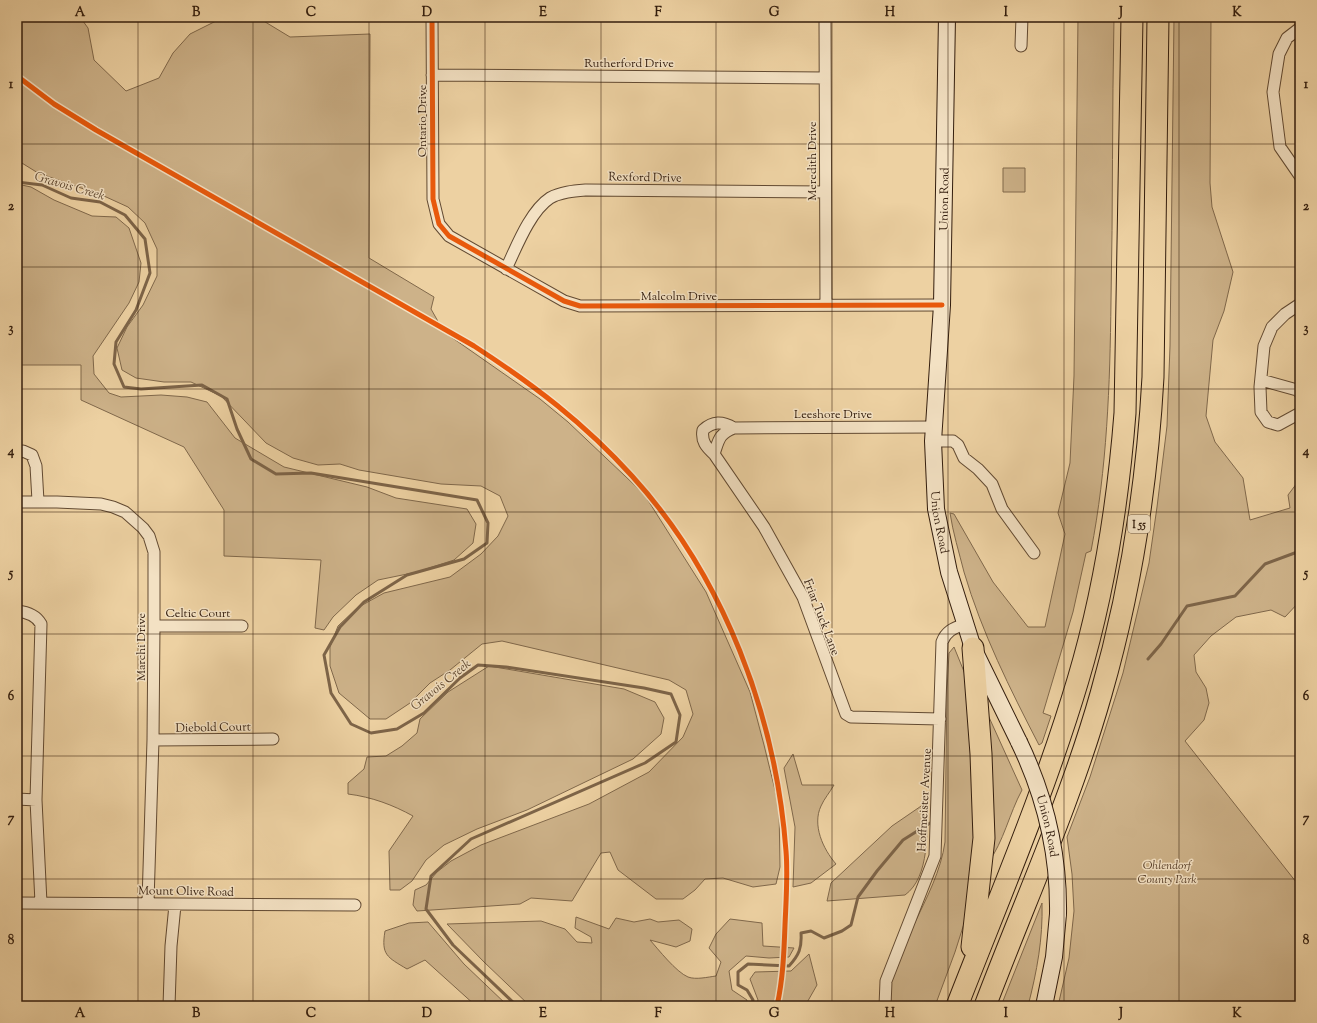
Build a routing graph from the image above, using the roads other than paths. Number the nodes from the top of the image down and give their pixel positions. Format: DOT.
graph roads {
  1 [pos="432,17"];
  2 [pos="825,17"];
  3 [pos="947,17"];
  4 [pos="1022,17"];
  5 [pos="1132,17"];
  6 [pos="1158,17"];
  7 [pos="1300,28"];
  8 [pos="1021,46"];
  9 [pos="432,75"];
  10 [pos="825,78"];
  11 [pos="1300,176"];
  12 [pos="825,192"];
  13 [pos="439,224"];
  14 [pos="506,269"];
  15 [pos="1300,304"];
  16 [pos="942,305"];
  17 [pos="826,306"];
  18 [pos="1261,380"];
  19 [pos="1300,393"];
  20 [pos="1300,413"];
  21 [pos="734,428"];
  22 [pos="933,434"];
  23 [pos="17,453"];
  24 [pos="714,454"];
  25 [pos="38,501"];
  26 [pos="17,502"];
  27 [pos="1034,553"];
  28 [pos="17,611"];
  29 [pos="964,624"];
  30 [pos="154,626"];
  31 [pos="242,626"];
  32 [pos="973,648"];
  33 [pos="940,719"];
  34 [pos="273,739"];
  35 [pos="153,740"];
  36 [pos="17,799"];
  37 [pos="36,800"];
  38 [pos="148,902"];
  39 [pos="17,903"];
  40 [pos="41,903"];
  41 [pos="175,904"];
  42 [pos="355,905"];
  43 [pos="967,980"];
  44 [pos="169,1006"];
  45 [pos="885,1006"];
  46 [pos="957,1006"];
  47 [pos="985,1006"];
  48 [pos="1044,1006"];
  1 -- 9 [label="street, Ontario Drive"];
  2 -- 10 [label="street, Meredith Drive"];
  3 -- 16 [label="main road, Union Road"];
  4 -- 8 [label="street"];
  5 -- 43 [label="highway, I 55"];
  6 -- 47 [label="highway, I 55"];
  7 -- 11 [label="street"];
  9 -- 10 [label="street, Rutherford Drive"];
  9 -- 13 [label="street, Ontario Drive"];
  10 -- 12 [label="street, Meredith Drive"];
  12 -- 14 [label="street, Rexford Drive"];
  12 -- 17 [label="street, Meredith Drive"];
  13 -- 14 [label="street, Malcolm Drive"];
  14 -- 17 [label="street, Malcolm Drive"];
  15 -- 18 [label="street"];
  16 -- 17 [label="street, Malcolm Drive"];
  16 -- 22 [label="main road, Union Road"];
  18 -- 19 [label="street"];
  18 -- 20 [label="street"];
  21 -- 22 [label="street, Leeshore Drive"];
  21 -- 24 [label="street"];
  21 -- 24 [label="street, Leeshore Drive"];
  22 -- 27 [label="street, Leeshore Drive"];
  22 -- 29 [label="main road, Union Road"];
  23 -- 25 [label="street"];
  24 -- 33 [label="street, Friar Tuck Lane"];
  25 -- 26 [label="street, Marchi Drive"];
  25 -- 30 [label="street, Marchi Drive"];
  28 -- 37 [label="street"];
  29 -- 32 [label="main road, Union Road"];
  29 -- 33 [label="street, Hoffmeister Avenue"];
  30 -- 31 [label="street, Celtic Court"];
  30 -- 35 [label="street, Marchi Drive"];
  32 -- 43 [label="highway"];
  32 -- 48 [label="main road, Union Road, bridge"];
  33 -- 45 [label="street, Hoffmeister Avenue"];
  34 -- 35 [label="street, Diebold Court"];
  35 -- 38 [label="street, Marchi Drive"];
  36 -- 37 [label="street"];
  37 -- 40 [label="street"];
  38 -- 40 [label="street, Mount Olive Road"];
  38 -- 41 [label="street, Mount Olive Road"];
  39 -- 40 [label="street, Mount Olive Road"];
  41 -- 42 [label="street, Mount Olive Road"];
  41 -- 44 [label="street"];
  43 -- 46 [label="highway, I 55"];
}
